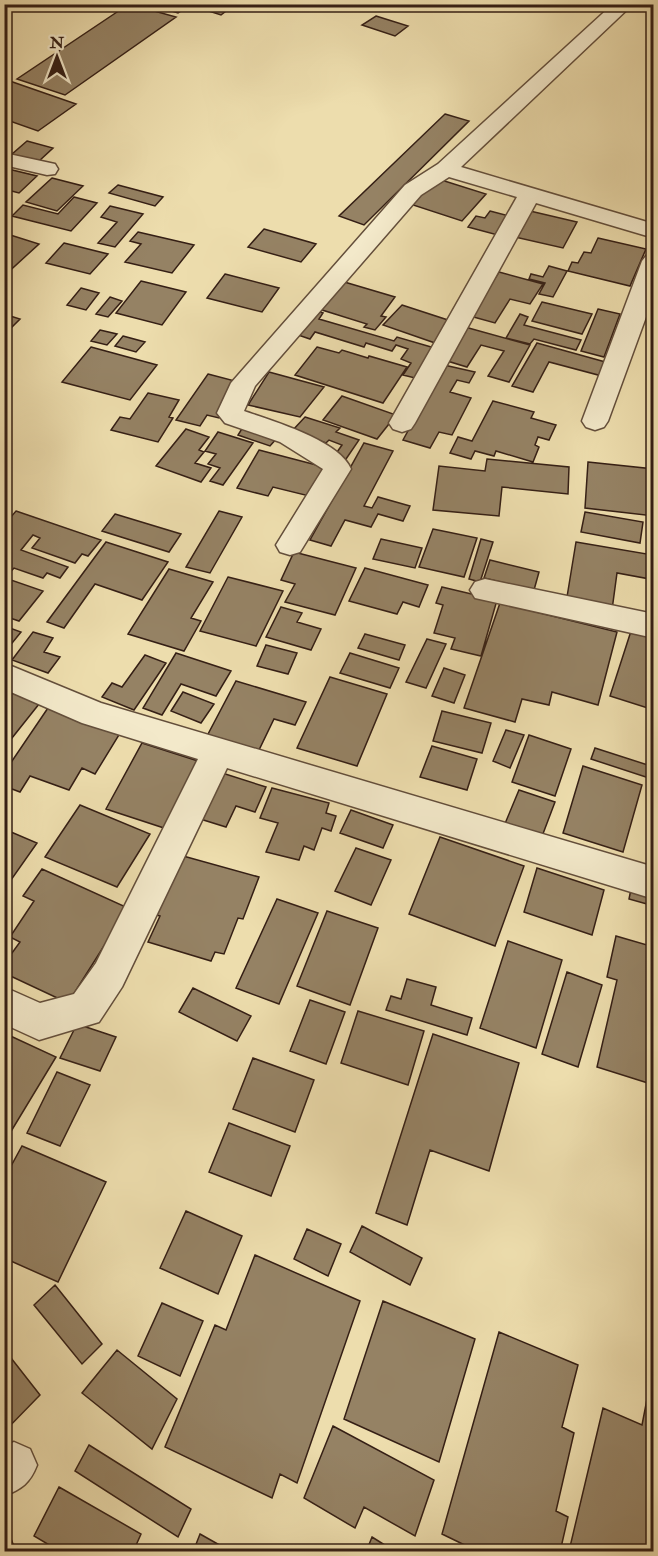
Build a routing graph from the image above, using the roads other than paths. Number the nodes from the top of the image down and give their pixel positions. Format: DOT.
graph roads {
  1 [pos="617,5"];
  2 [pos="4,159"];
  3 [pos="47,169"];
  4 [pos="446,169"];
  5 [pos="530,194"];
  6 [pos="654,231"];
  7 [pos="654,261"];
  8 [pos="594,421"];
  9 [pos="402,423"];
  10 [pos="290,545"];
  11 [pos="485,590"];
  12 [pos="654,626"];
  13 [pos="4,675"];
  14 [pos="218,753"];
  15 [pos="654,883"];
  16 [pos="4,1005"];
  1 -- 4 [label="street"];
  2 -- 3 [label="street"];
  4 -- 5 [label="street"];
  4 -- 10 [label="street"];
  5 -- 6 [label="street"];
  5 -- 9 [label="street"];
  7 -- 8 [label="street"];
  11 -- 12 [label="street"];
  13 -- 14 [label="street"];
  14 -- 15 [label="street"];
  14 -- 16 [label="street"];
}
